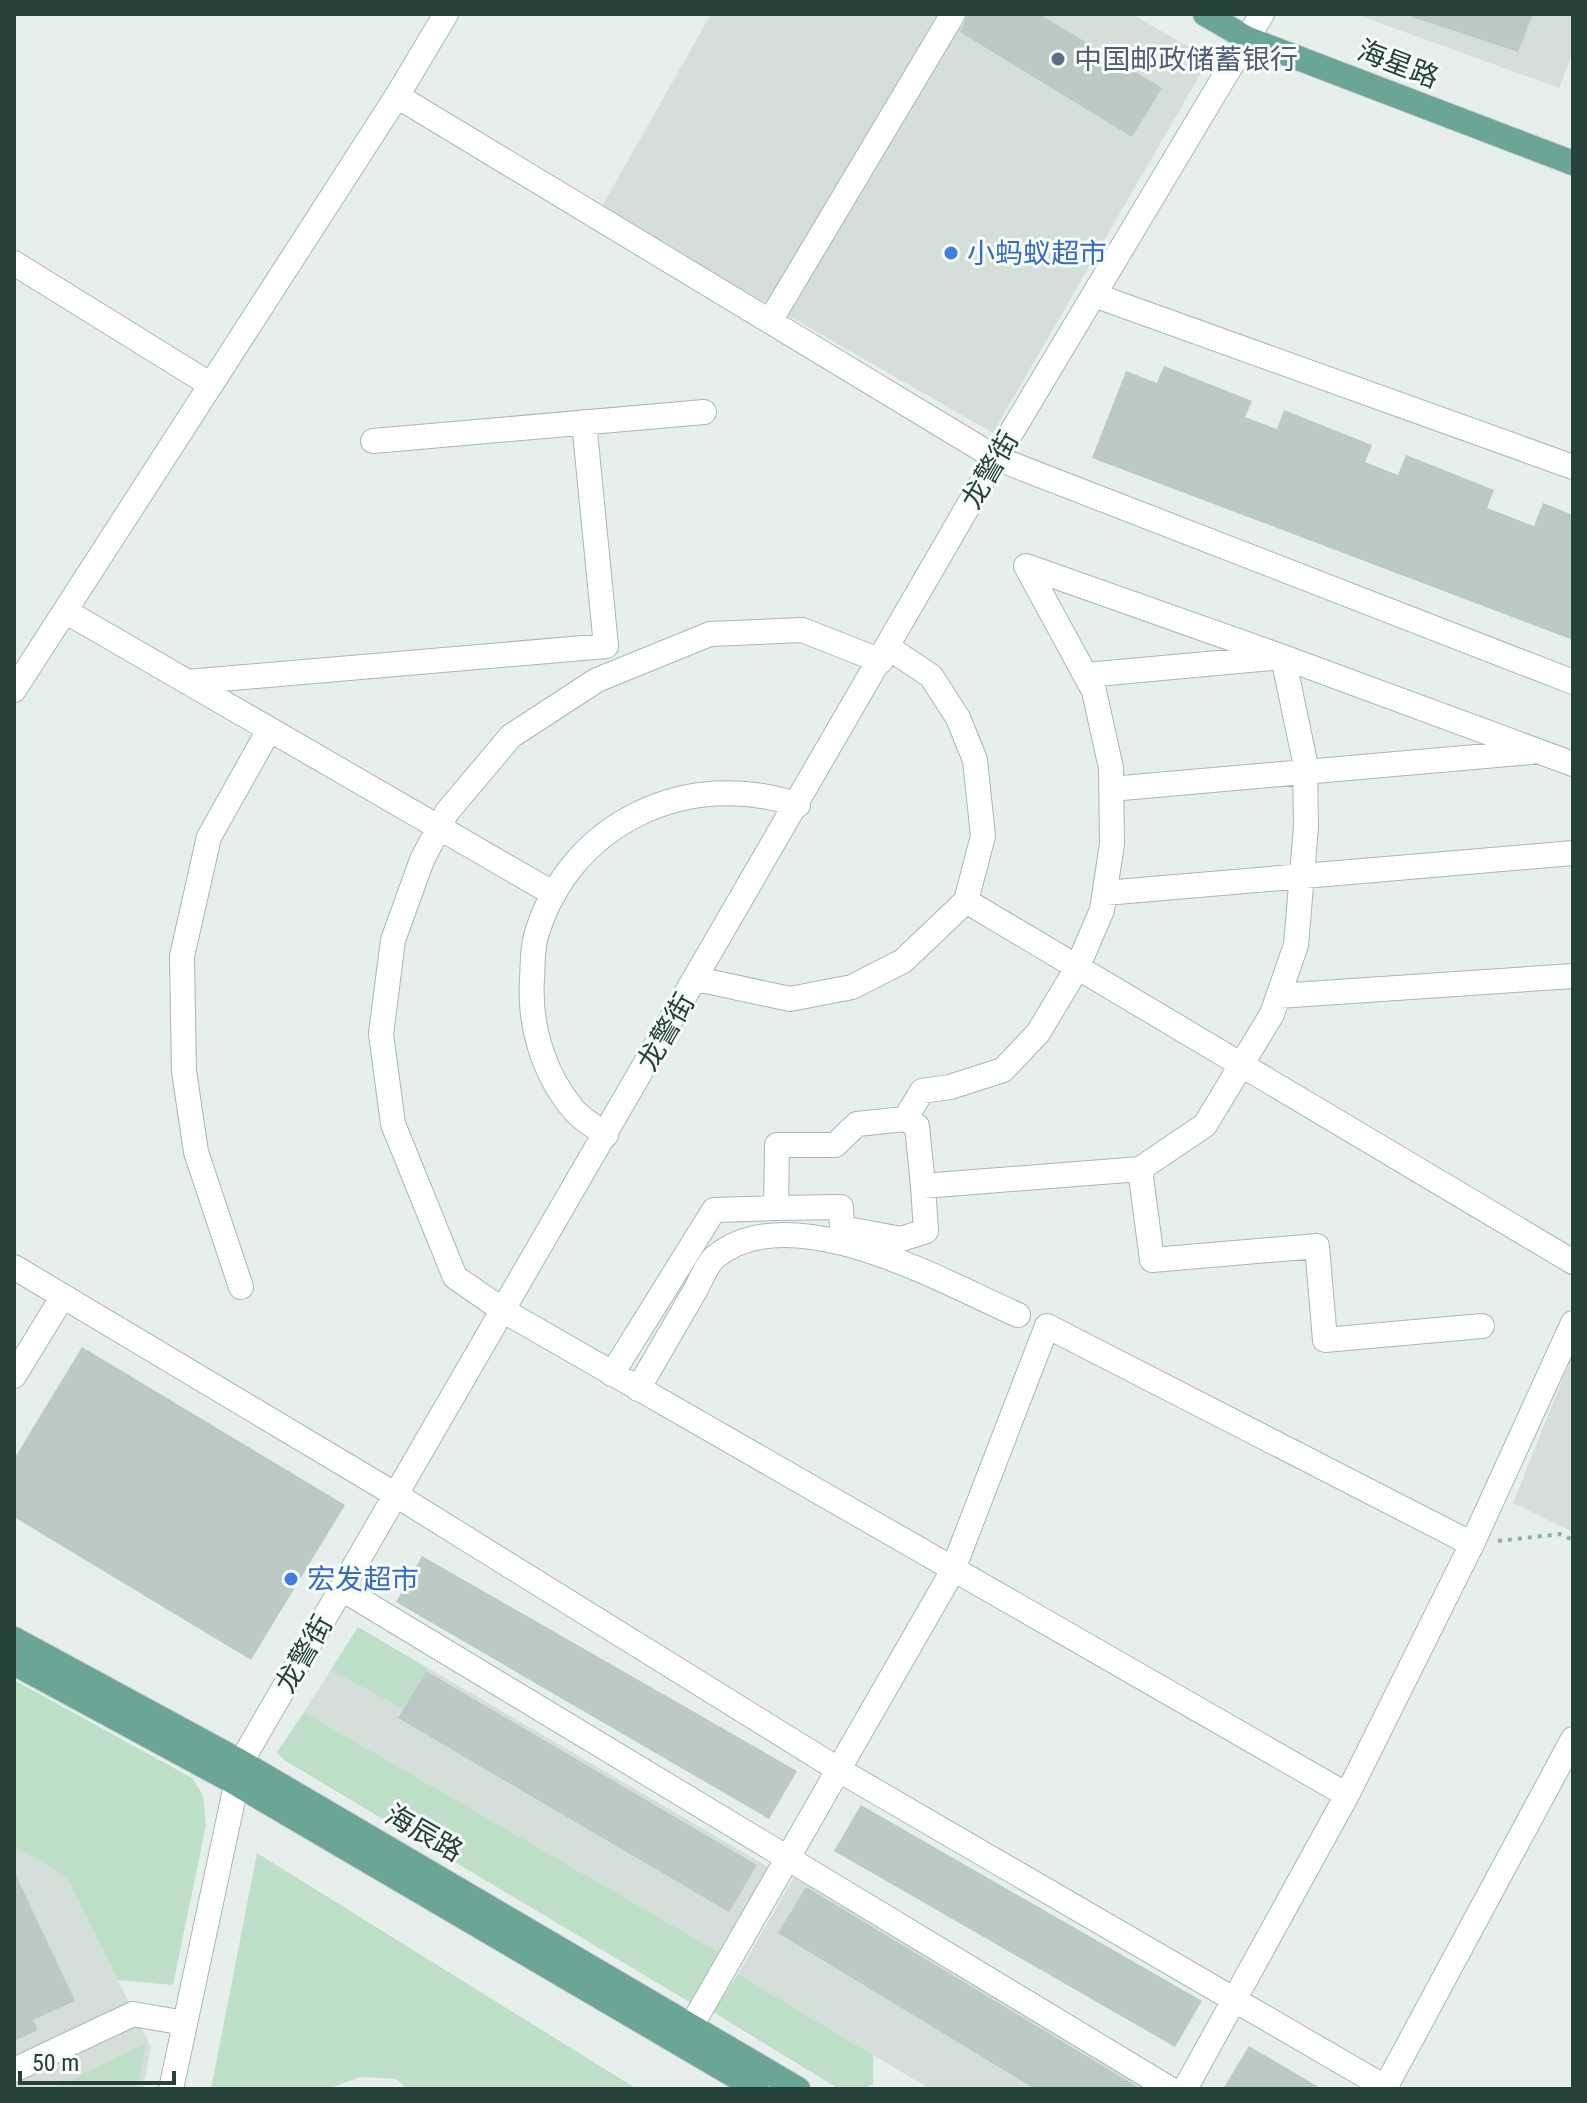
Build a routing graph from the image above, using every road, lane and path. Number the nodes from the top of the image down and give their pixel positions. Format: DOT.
graph roads {
  1 [pos="446,14"];
  2 [pos="953,14"];
  3 [pos="1205,14"];
  4 [pos="1262,14"];
  5 [pos="1248,39"];
  6 [pos="397,96"];
  7 [pos="1573,163"];
  8 [pos="14,263"];
  9 [pos="1094,295"];
  10 [pos="770,321"];
  11 [pos="211,385"];
  12 [pos="704,412"];
  13 [pos="584,422"];
  14 [pos="373,441"];
  15 [pos="996,458"];
  16 [pos="1573,467"];
  17 [pos="65,611"];
  18 [pos="606,646"];
  19 [pos="885,655"];
  20 [pos="1283,657"];
  21 [pos="618,671"];
  22 [pos="1086,675"];
  23 [pos="187,682"];
  24 [pos="1573,682"];
  25 [pos="14,690"];
  26 [pos="269,730"];
  27 [pos="1539,751"];
  28 [pos="1573,764"];
  29 [pos="1305,772"];
  30 [pos="1111,789"];
  31 [pos="798,805"];
  32 [pos="438,829"];
  33 [pos="1573,853"];
  34 [pos="1304,875"];
  35 [pos="1105,893"];
  36 [pos="554,894"];
  37 [pos="966,901"];
  38 [pos="1077,968"];
  39 [pos="1573,976"];
  40 [pos="697,979"];
  41 [pos="1278,996"];
  42 [pos="1240,1064"];
  43 [pos="905,1119"];
  44 [pos="606,1135"];
  45 [pos="1140,1169"];
  46 [pos="923,1186"];
  47 [pos="776,1208"];
  48 [pos="1573,1262"];
  49 [pos="14,1267"];
  50 [pos="241,1287"];
  51 [pos="63,1296"];
  52 [pos="504,1311"];
  53 [pos="1018,1315"];
  54 [pos="1573,1323"];
  55 [pos="1482,1326"];
  56 [pos="612,1374"];
  57 [pos="14,1376"];
  58 [pos="638,1389"];
  59 [pos="396,1495"];
  60 [pos="1573,1540"];
  61 [pos="1472,1544"];
  62 [pos="952,1572"];
  63 [pos="342,1589"];
  64 [pos="14,1639"];
  65 [pos="14,1663"];
  66 [pos="1573,1739"];
  67 [pos="839,1770"];
  68 [pos="239,1772"];
  69 [pos="1347,1795"];
  70 [pos="788,1858"];
  71 [pos="1234,2000"];
  72 [pos="185,2023"];
  73 [pos="687,2033"];
  74 [pos="14,2070"];
  75 [pos="1387,2088"];
  76 [pos="171,2089"];
  77 [pos="757,2089"];
  78 [pos="798,2089"];
  79 [pos="1170,2089"];
  80 [pos="1185,2089"];
  1 -- 6 [label="street"];
  2 -- 10 [label="street"];
  3 -- 5 [label="main road, 海星路"];
  4 -- 5 [label="street, 龙警街"];
  5 -- 7 [label="main road, 海星路"];
  5 -- 9 [label="street, 龙警街"];
  6 -- 10 [label="street"];
  6 -- 11 [label="street"];
  8 -- 11 [label="street"];
  9 -- 15 [label="street, 龙警街"];
  9 -- 16 [label="street"];
  10 -- 15 [label="street"];
  11 -- 17 [label="street"];
  12 -- 13 [label="street"];
  13 -- 14 [label="street"];
  13 -- 18 [label="street"];
  15 -- 19 [label="street, 龙警街"];
  15 -- 24 [label="street"];
  17 -- 23 [label="street"];
  17 -- 25 [label="street"];
  18 -- 21 [label="street"];
  18 -- 23 [label="street"];
  19 -- 21 [label="street"];
  19 -- 31 [label="street, 龙警街"];
  19 -- 37 [label="street"];
  20 -- 22 [label="street"];
  20 -- 22 [label="street"];
  20 -- 27 [label="street"];
  20 -- 29 [label="street"];
  21 -- 32 [label="street"];
  22 -- 30 [label="street"];
  23 -- 26 [label="street"];
  26 -- 32 [label="street"];
  26 -- 50 [label="street"];
  27 -- 28 [label="street"];
  27 -- 29 [label="street"];
  29 -- 30 [label="street"];
  29 -- 34 [label="street"];
  30 -- 35 [label="street"];
  31 -- 36 [label="street"];
  31 -- 40 [label="street, 龙警街"];
  32 -- 36 [label="street"];
  32 -- 52 [label="street"];
  33 -- 34 [label="street"];
  34 -- 35 [label="street"];
  34 -- 41 [label="street"];
  35 -- 38 [label="street"];
  36 -- 44 [label="street"];
  37 -- 38 [label="street"];
  37 -- 40 [label="street"];
  38 -- 42 [label="street"];
  38 -- 43 [label="street"];
  39 -- 41 [label="street"];
  40 -- 44 [label="street, 龙警街"];
  41 -- 42 [label="street"];
  42 -- 45 [label="street"];
  42 -- 48 [label="street"];
  43 -- 46 [label="street"];
  43 -- 47 [label="street"];
  44 -- 52 [label="street, 龙警街"];
  45 -- 46 [label="street"];
  45 -- 55 [label="street"];
  46 -- 47 [label="street"];
  47 -- 56 [label="street"];
  49 -- 51 [label="street"];
  51 -- 57 [label="street"];
  51 -- 59 [label="street"];
  52 -- 56 [label="street"];
  52 -- 59 [label="street, 龙警街"];
  53 -- 58 [label="street"];
  54 -- 61 [label="street"];
  56 -- 58 [label="street"];
  58 -- 62 [label="street"];
  59 -- 63 [label="street, 龙警街"];
  59 -- 67 [label="street"];
  60 -- 61 [label="path"];
  61 -- 62 [label="street"];
  61 -- 69 [label="street"];
  62 -- 67 [label="street"];
  62 -- 69 [label="street"];
  63 -- 68 [label="street, 龙警街"];
  63 -- 70 [label="street"];
  64 -- 68 [label="main road, 海辰路"];
  65 -- 68 [label="main road, 海辰路"];
  66 -- 75 [label="street"];
  67 -- 70 [label="street"];
  67 -- 71 [label="street"];
  68 -- 72 [label="street, 龙警街"];
  68 -- 73 [label="main road, 海辰路"];
  69 -- 71 [label="street"];
  70 -- 73 [label="street"];
  70 -- 79 [label="street"];
  71 -- 75 [label="street"];
  71 -- 80 [label="street"];
  72 -- 74 [label="street"];
  72 -- 76 [label="street, 龙警街"];
  73 -- 77 [label="main road, 海辰路"];
  73 -- 78 [label="main road, 海辰路"];
}
